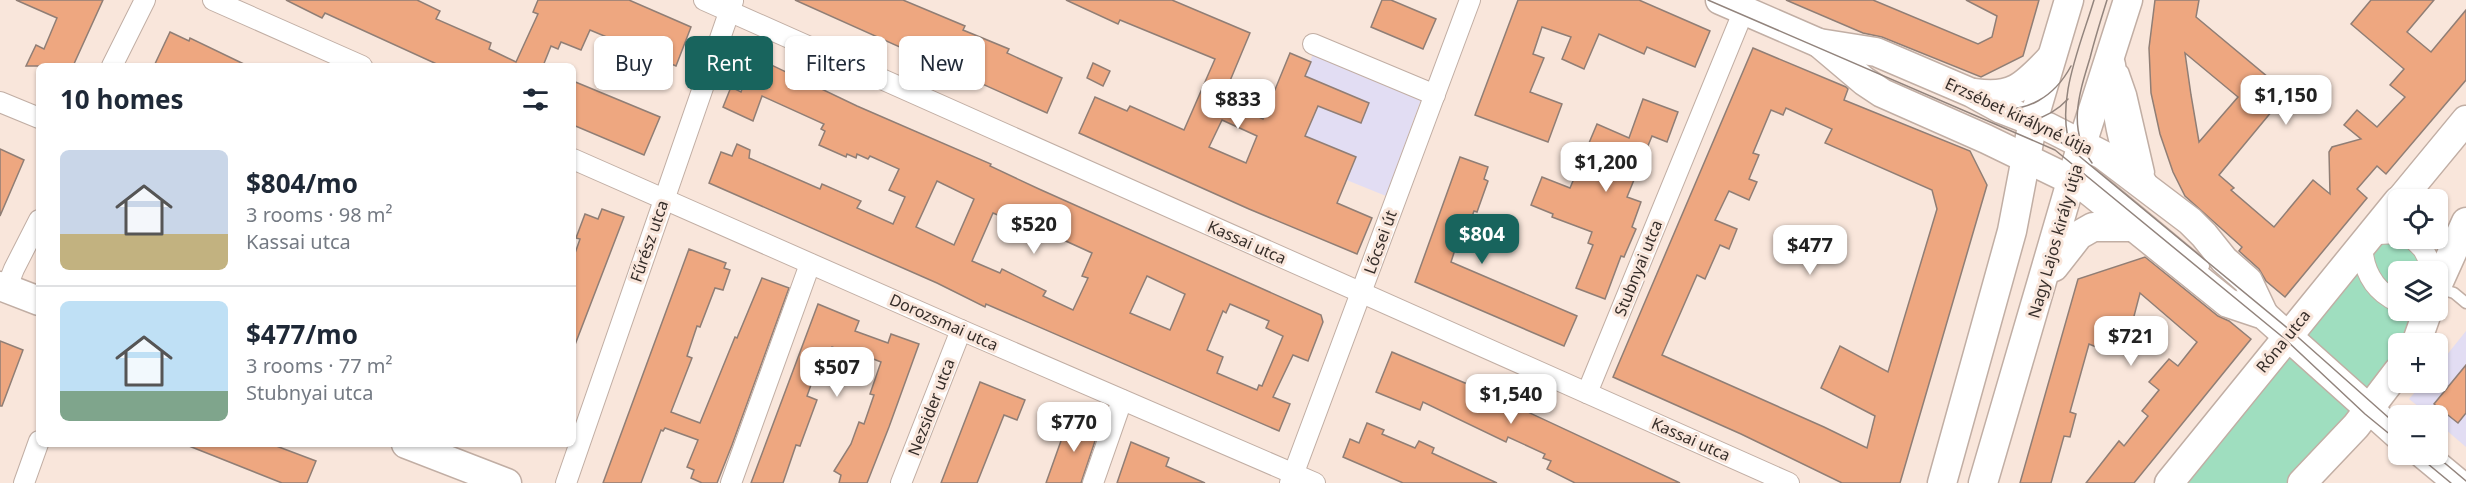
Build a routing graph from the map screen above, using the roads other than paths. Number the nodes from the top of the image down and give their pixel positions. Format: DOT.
graph roads {
  1 [pos="145,0"];
  2 [pos="213,0"];
  3 [pos="704,0"];
  4 [pos="1470,0"];
  5 [pos="2128,0"];
  6 [pos="2068,2"];
  7 [pos="731,5"];
  8 [pos="1732,5"];
  9 [pos="1819,43"];
  10 [pos="1313,44"];
  11 [pos="2111,53"];
  12 [pos="2052,57"];
  13 [pos="114,63"];
  14 [pos="355,63"];
  15 [pos="1871,64"];
  16 [pos="1435,95"];
  17 [pos="1975,101"];
  18 [pos="0,102"];
  19 [pos="36,117"];
  20 [pos="2466,120"];
  21 [pos="2052,145"];
  22 [pos="576,160"];
  23 [pos="2145,186"];
  24 [pos="2408,189"];
  25 [pos="664,197"];
  26 [pos="2174,210"];
  27 [pos="2388,213"];
  28 [pos="2466,222"];
  29 [pos="36,226"];
  30 [pos="2136,227"];
  31 [pos="2388,234"];
  32 [pos="2364,242"];
  33 [pos="2448,261"];
  34 [pos="810,264"];
  35 [pos="2210,271"];
  36 [pos="3,287"];
  37 [pos="2448,289"];
  38 [pos="1361,292"];
  39 [pos="2237,293"];
  40 [pos="2388,297"];
  41 [pos="2038,298"];
  42 [pos="36,300"];
  43 [pos="2466,303"];
  44 [pos="2264,315"];
  45 [pos="961,330"];
  46 [pos="2288,335"];
  47 [pos="2388,384"];
  48 [pos="1587,393"];
  49 [pos="1122,400"];
  50 [pos="2369,410"];
  51 [pos="2388,426"];
  52 [pos="37,447"];
  53 [pos="414,447"];
  54 [pos="2436,465"];
  55 [pos="1292,478"];
  56 [pos="2178,478"];
  57 [pos="24,483"];
  58 [pos="507,483"];
  59 [pos="566,483"];
  60 [pos="731,483"];
  61 [pos="901,483"];
  62 [pos="1093,483"];
  63 [pos="1316,483"];
  64 [pos="1789,483"];
  65 [pos="1942,483"];
  66 [pos="1983,483"];
  67 [pos="2302,483"];
  68 [pos="2458,483"];
  1 -- 13 [label="street"];
  2 -- 14 [label="street"];
  3 -- 7 [label="street, Kassai utca"];
  4 -- 16 [label="street, Lőcsei út"];
  5 -- 11 [label="street, Nagy Lajos király útja"];
  6 -- 12 [label="street, Nagy Lajos király útja"];
  6 -- 21 [label="street"];
  7 -- 25 [label="street, Fűrész utca"];
  7 -- 38 [label="street, Kassai utca"];
  8 -- 9 [label="street, Erzsébet királyné útja"];
  8 -- 48 [label="street, Stubnyai utca"];
  9 -- 15 [label="lane"];
  9 -- 17 [label="street, Erzsébet királyné útja"];
  9 -- 21 [label="street, Erzsébet királyné útja"];
  10 -- 16 [label="street"];
  11 -- 21 [label="street, Nagy Lajos király útja"];
  11 -- 23 [label="street"];
  11 -- 26 [label="lane"];
  12 -- 17 [label="street"];
  12 -- 21 [label="street, Nagy Lajos király útja"];
  16 -- 38 [label="street, Lőcsei út"];
  17 -- 21 [label="street, Erzsébet királyné útja"];
  18 -- 19 [label="street"];
  20 -- 24 [label="street, Róna utca"];
  21 -- 23 [label="street, Erzsébet királyné útja"];
  21 -- 30 [label="street, Erzsébet királyné útja"];
  21 -- 35 [label="lane"];
  21 -- 41 [label="street, Nagy Lajos király útja"];
  21 -- 65 [label="street, Nagy Lajos király útja"];
  22 -- 25 [label="street, Dorozsmai utca"];
  23 -- 26 [label="street, Erzsébet királyné útja"];
  25 -- 34 [label="street, Dorozsmai utca"];
  25 -- 59 [label="street, Fűrész utca"];
  26 -- 44 [label="street, Erzsébet királyné útja"];
  27 -- 32 [label="street, Róna utca"];
  28 -- 33 [label="street"];
  29 -- 36 [label="street"];
  30 -- 41 [label="street"];
  30 -- 44 [label="street, Erzsébet királyné útja"];
  31 -- 32 [label="street"];
  32 -- 40 [label="street"];
  32 -- 46 [label="street, Róna utca"];
  34 -- 45 [label="street, Dorozsmai utca"];
  34 -- 60 [label="street"];
  36 -- 42 [label="street"];
  37 -- 43 [label="lane"];
  38 -- 48 [label="street, Kassai utca"];
  38 -- 55 [label="street, Lőcsei út"];
  39 -- 44 [label="lane"];
  41 -- 66 [label="street, Nagy Lajos király útja"];
  44 -- 46 [label="street, Erzsébet királyné útja"];
  45 -- 49 [label="street, Dorozsmai utca"];
  45 -- 61 [label="street, Nezsider utca"];
  46 -- 50 [label="street, Erzsébet királyné útja"];
  46 -- 56 [label="street, Róna utca"];
  47 -- 50 [label="street"];
  48 -- 64 [label="street, Kassai utca"];
  49 -- 55 [label="street, Dorozsmai utca"];
  49 -- 62 [label="street"];
  50 -- 51 [label="street, Erzsébet királyné útja"];
  50 -- 67 [label="street"];
  52 -- 57 [label="street"];
  53 -- 58 [label="street"];
  54 -- 68 [label="street"];
  55 -- 63 [label="street, Dorozsmai utca"];
}
